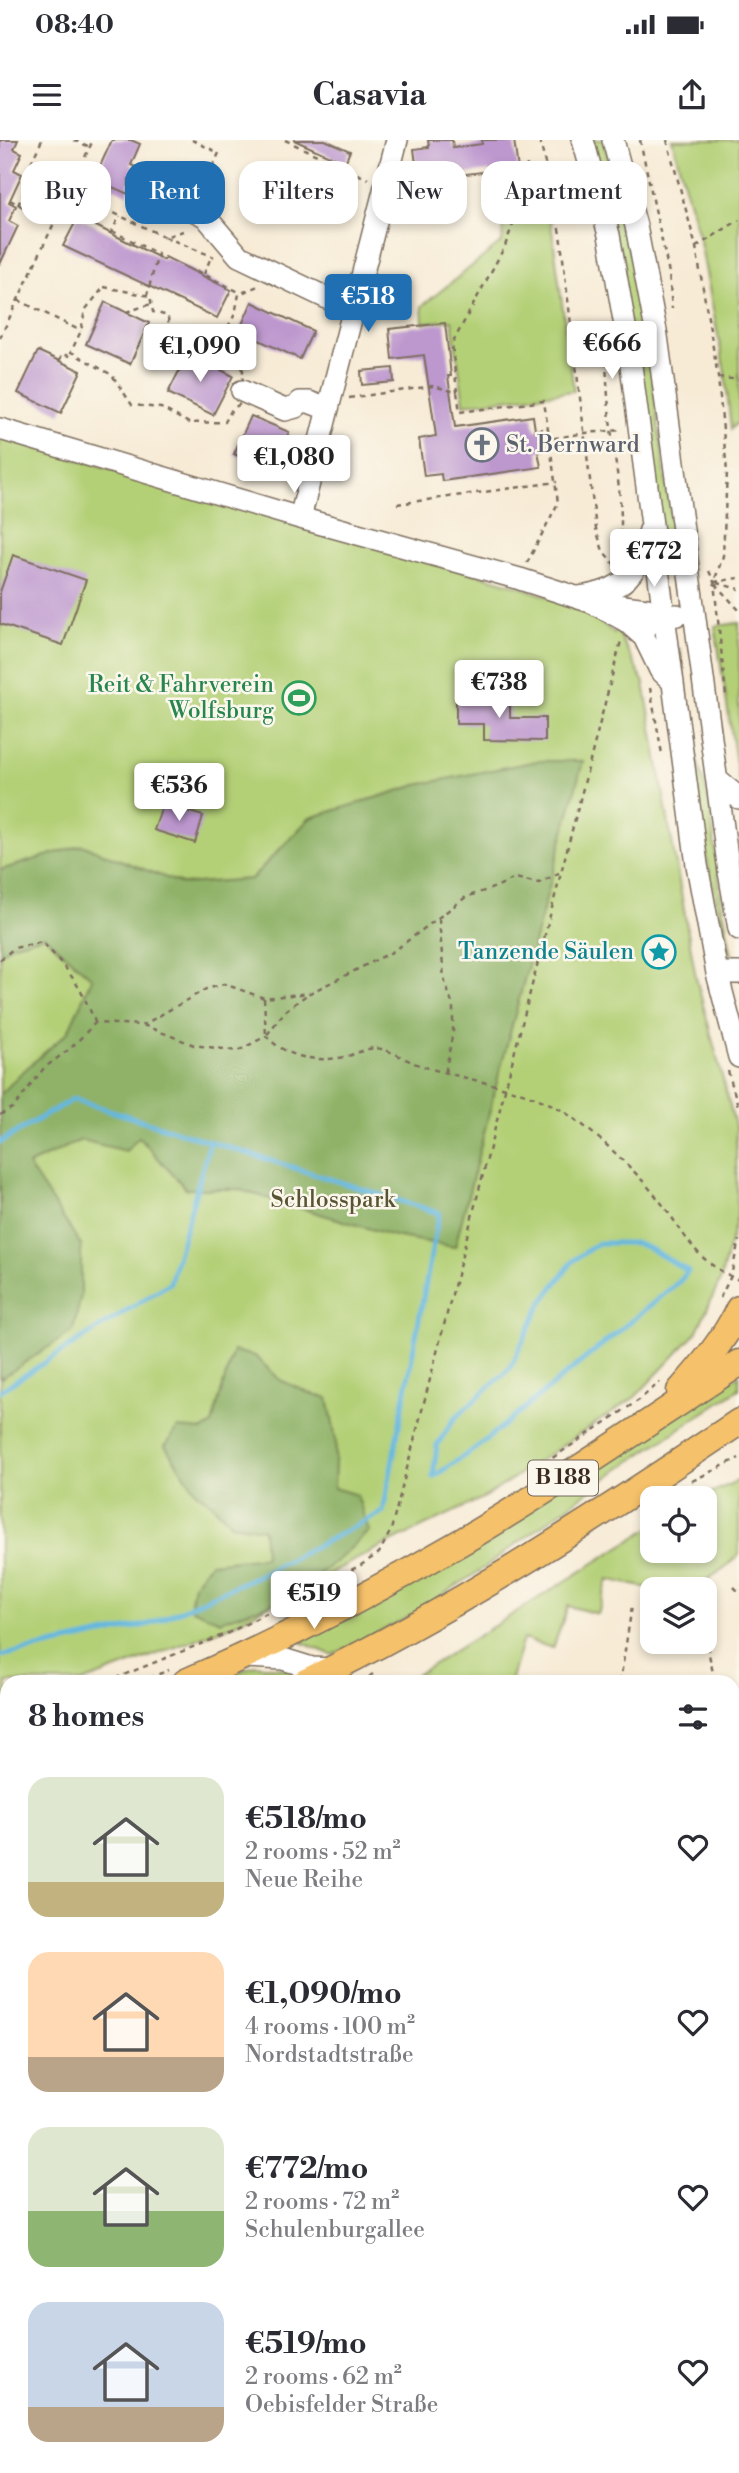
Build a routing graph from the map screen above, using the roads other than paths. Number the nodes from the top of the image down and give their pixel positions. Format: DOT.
graph roads {
  1 [pos="397,140"];
  2 [pos="583,140"];
  3 [pos="613,140"];
  4 [pos="211,224"];
  5 [pos="352,310"];
  6 [pos="239,400"];
  7 [pos="328,405"];
  8 [pos="0,429"];
  9 [pos="300,518"];
  10 [pos="652,524"];
  11 [pos="584,600"];
  12 [pos="693,613"];
  13 [pos="664,617"];
  14 [pos="624,629"];
  15 [pos="673,681"];
  16 [pos="717,780"];
  17 [pos="739,798"];
  18 [pos="739,929"];
  19 [pos="717,973"];
  20 [pos="739,973"];
  21 [pos="739,1056"];
  22 [pos="727,1308"];
  23 [pos="739,1363"];
  24 [pos="661,1413"];
  25 [pos="739,1422"];
  26 [pos="739,1439"];
  27 [pos="645,1485"];
  28 [pos="270,1644"];
  29 [pos="242,1657"];
  30 [pos="202,1675"];
  31 [pos="338,1675"];
  1 -- 5 [label="street"];
  2 -- 10 [label="street"];
  3 -- 12 [label="street"];
  4 -- 5 [label="street"];
  5 -- 7 [label="street"];
  6 -- 7 [label="street"];
  7 -- 9 [label="street"];
  8 -- 9 [label="street"];
  9 -- 11 [label="street"];
  10 -- 11 [label="street"];
  10 -- 13 [label="street"];
  11 -- 13 [label="street"];
  11 -- 14 [label="street"];
  12 -- 13 [label="street"];
  12 -- 16 [label="street"];
  13 -- 14 [label="street"];
  13 -- 15 [label="street"];
  14 -- 15 [label="street"];
  15 -- 19 [label="street"];
  16 -- 17 [label="street"];
  16 -- 18 [label="street"];
  19 -- 20 [label="street"];
  19 -- 21 [label="street"];
  22 -- 24 [label="main road"];
  23 -- 24 [label="main road, B 188"];
  24 -- 28 [label="main road, B 188"];
  25 -- 27 [label="main road, B 188"];
  26 -- 27 [label="main road"];
  27 -- 31 [label="main road, B 188"];
  28 -- 29 [label="main road, B 188"];
  28 -- 31 [label="street"];
  29 -- 30 [label="main road, B 188"];
  29 -- 31 [label="street"];
}
